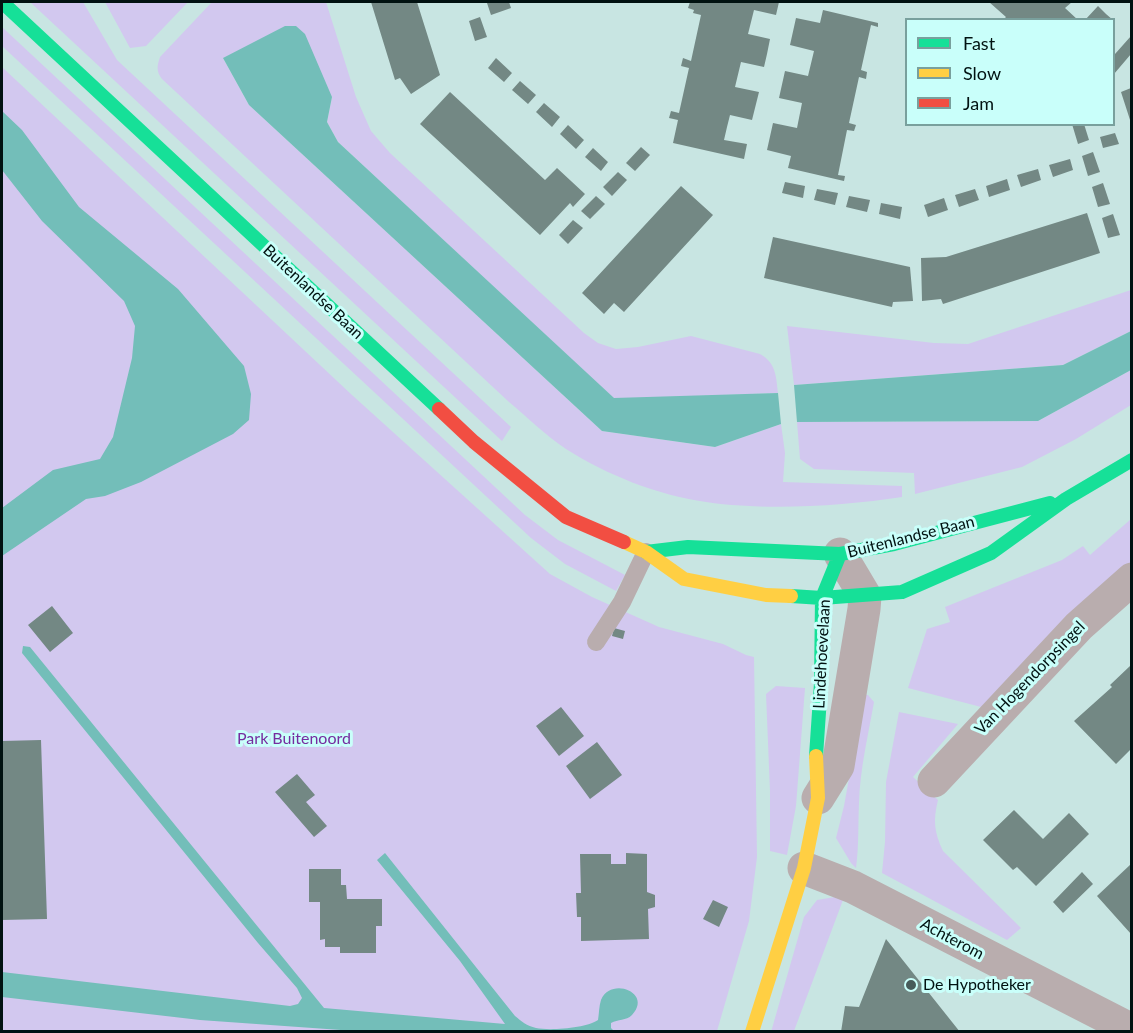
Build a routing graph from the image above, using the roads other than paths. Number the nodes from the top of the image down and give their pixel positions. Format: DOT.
graph roads {
  1 [pos="2,2"];
  2 [pos="1131,460"];
  3 [pos="1066,499"];
  4 [pos="646,552"];
  5 [pos="840,555"];
  6 [pos="1131,579"];
  7 [pos="865,596"];
  8 [pos="822,598"];
  9 [pos="596,642"];
  10 [pos="934,781"];
  11 [pos="818,798"];
  12 [pos="804,868"];
  13 [pos="1131,1030"];
  14 [pos="752,1032"];
  1 -- 4 [label="street, Buitenlandse Baan"];
  2 -- 3 [label="street, Buitenlandse Baan"];
  3 -- 5 [label="street, Buitenlandse Baan"];
  3 -- 7 [label="street, Buitenlandse Baan"];
  4 -- 5 [label="street, Buitenlandse Baan"];
  4 -- 8 [label="street, Buitenlandse Baan"];
  4 -- 9 [label="lane"];
  5 -- 7 [label="street"];
  5 -- 8 [label="street, Lindehoevelaan"];
  6 -- 10 [label="street, Van Hogendorpsingel"];
  7 -- 8 [label="street, Buitenlandse Baan"];
  7 -- 11 [label="street, Lindehoevelaan"];
  8 -- 11 [label="street, Lindehoevelaan"];
  11 -- 12 [label="street, Lindehoevelaan"];
  12 -- 13 [label="street, Achterom"];
  12 -- 14 [label="street, Lindehoevelaan"];
}
